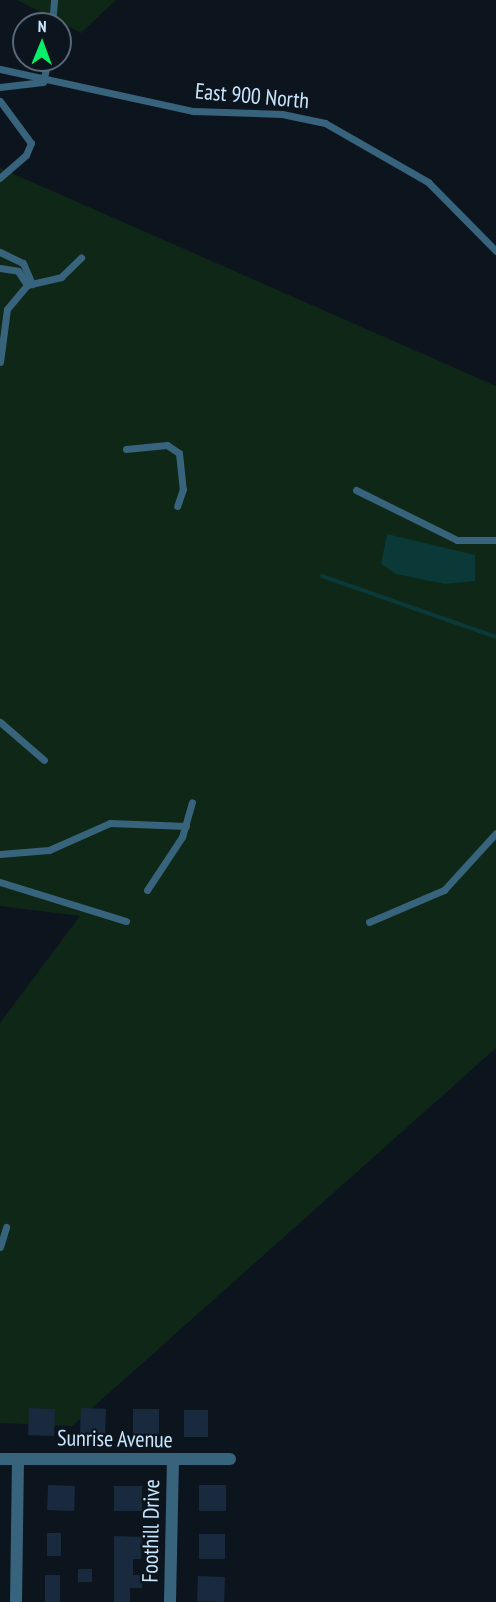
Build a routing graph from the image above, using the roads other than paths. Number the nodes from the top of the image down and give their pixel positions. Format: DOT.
graph roads {
  1 [pos="0,69"];
  2 [pos="46,72"];
  3 [pos="45,77"];
  4 [pos="0,87"];
  5 [pos="0,101"];
  6 [pos="0,178"];
  7 [pos="496,251"];
  8 [pos="0,252"];
  9 [pos="81,258"];
  10 [pos="0,268"];
  11 [pos="29,285"];
  12 [pos="0,362"];
  13 [pos="126,449"];
  14 [pos="356,490"];
  15 [pos="177,506"];
  16 [pos="496,540"];
  17 [pos="0,722"];
  18 [pos="44,760"];
  19 [pos="192,802"];
  20 [pos="186,826"];
  21 [pos="496,833"];
  22 [pos="0,854"];
  23 [pos="0,882"];
  24 [pos="147,890"];
  25 [pos="126,921"];
  26 [pos="369,922"];
  27 [pos="6,1227"];
  28 [pos="0,1247"];
  29 [pos="18,1459"];
  30 [pos="230,1459"];
  31 [pos="0,1460"];
  32 [pos="173,1461"];
  33 [pos="16,1602"];
  34 [pos="170,1602"];
  1 -- 3 [label="lane, East 900 North"];
  2 -- 3 [label="lane"];
  3 -- 4 [label="lane"];
  3 -- 7 [label="lane, East 900 North"];
  5 -- 6 [label="lane"];
  8 -- 11 [label="lane"];
  9 -- 11 [label="lane"];
  10 -- 11 [label="lane"];
  11 -- 12 [label="lane"];
  13 -- 15 [label="lane"];
  14 -- 16 [label="lane"];
  17 -- 18 [label="lane"];
  19 -- 20 [label="lane"];
  20 -- 22 [label="lane"];
  20 -- 24 [label="lane"];
  21 -- 26 [label="lane"];
  23 -- 25 [label="lane"];
  27 -- 28 [label="lane"];
  29 -- 31 [label="street, Sunrise Avenue"];
  29 -- 32 [label="street, Sunrise Avenue"];
  29 -- 33 [label="street"];
  30 -- 32 [label="street, Sunrise Avenue"];
  32 -- 34 [label="street, Foothill Drive"];
}
